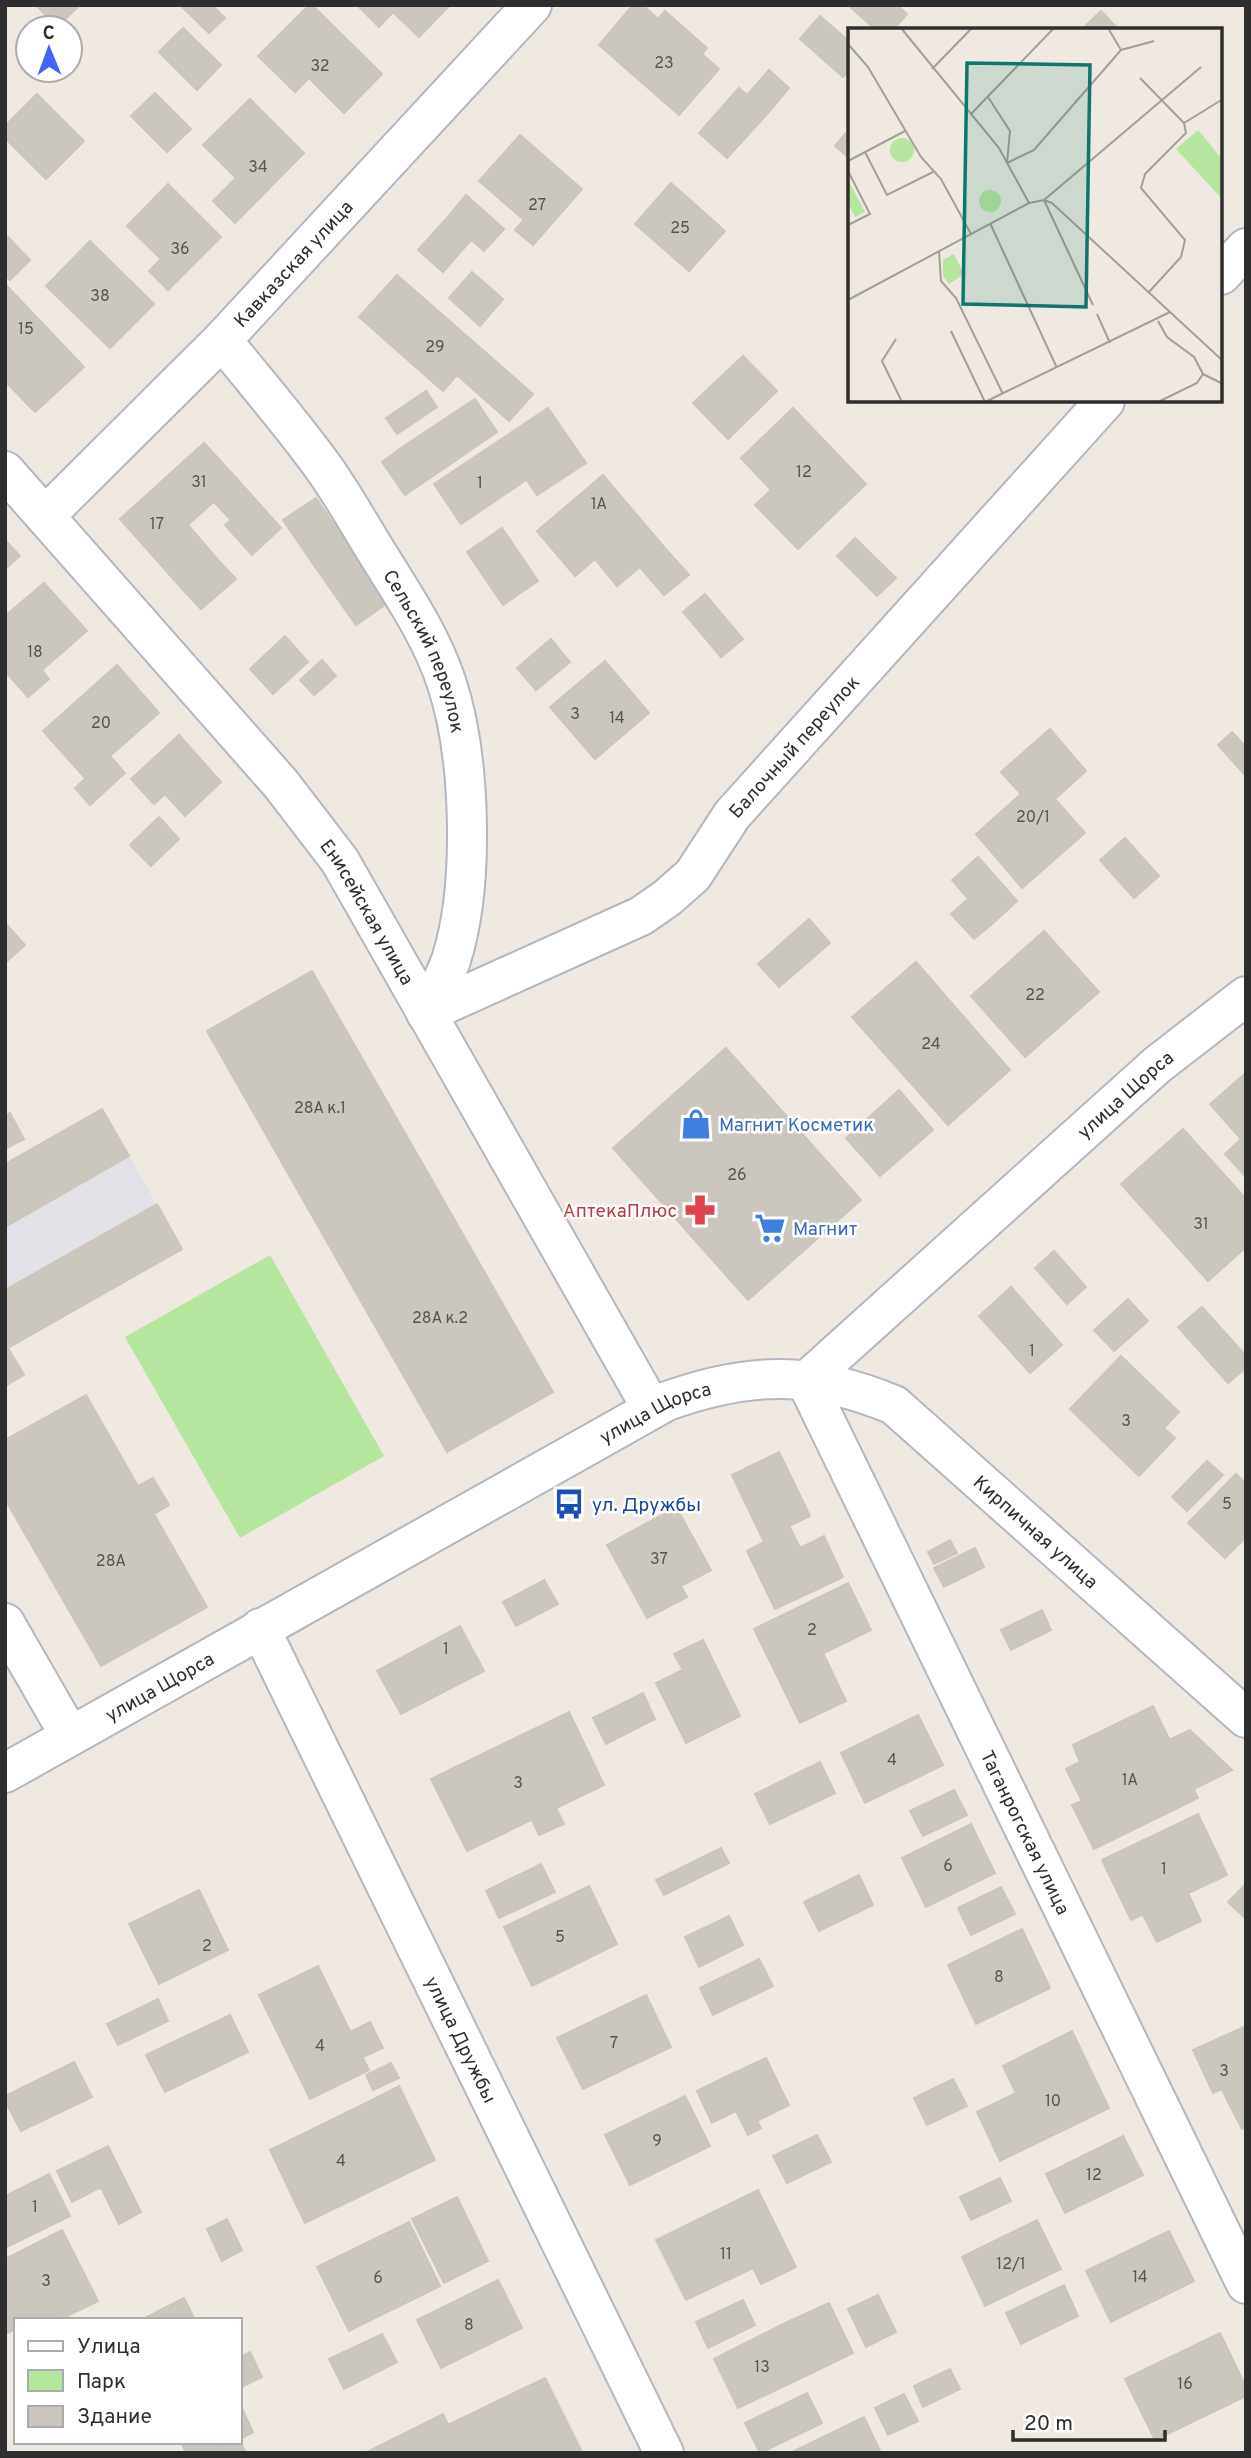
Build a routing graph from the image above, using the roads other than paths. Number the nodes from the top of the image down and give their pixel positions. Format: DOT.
graph roads {
  1 [pos="532,5"];
  2 [pos="1246,248"];
  3 [pos="1223,273"];
  4 [pos="222,340"];
  5 [pos="1104,402"];
  6 [pos="5,471"];
  7 [pos="45,516"];
  8 [pos="1246,996"];
  9 [pos="426,1013"];
  10 [pos="806,1381"];
  11 [pos="652,1409"];
  12 [pos="5,1623"];
  13 [pos="260,1628"];
  14 [pos="1246,1718"];
  15 [pos="70,1736"];
  16 [pos="5,1773"];
  17 [pos="1246,2284"];
  18 [pos="664,2453"];
  1 -- 4 [label="street, Кавказская улица"];
  2 -- 3 [label="street"];
  4 -- 7 [label="street, Кавказская улица"];
  4 -- 9 [label="street, Сельский переулок"];
  5 -- 9 [label="street, Балочный переулок"];
  6 -- 7 [label="street, Енисейская улица"];
  7 -- 9 [label="street, Енисейская улица"];
  8 -- 10 [label="street, улица Щорса"];
  9 -- 11 [label="street, Енисейская улица"];
  10 -- 11 [label="street, улица Щорса"];
  10 -- 14 [label="street, Кирпичная улица"];
  10 -- 17 [label="street, Таганрогская улица"];
  11 -- 13 [label="street, улица Щорса"];
  12 -- 15 [label="street"];
  13 -- 15 [label="street, улица Щорса"];
  13 -- 18 [label="street, улица Дружбы"];
  15 -- 16 [label="street, улица Щорса"];
}
